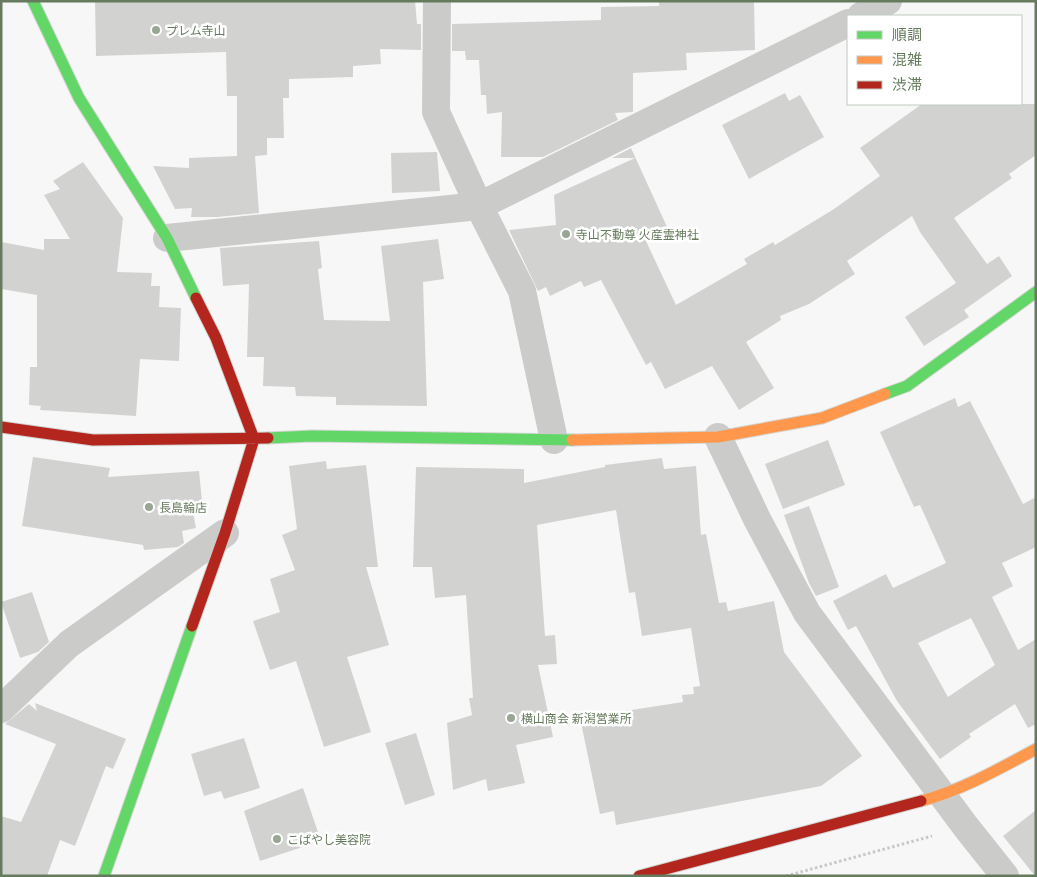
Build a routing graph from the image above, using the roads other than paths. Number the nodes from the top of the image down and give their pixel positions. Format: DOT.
graph roads {
  1 [pos="33,1"];
  2 [pos="437,1"];
  3 [pos="862,1"];
  4 [pos="888,1"];
  5 [pos="862,15"];
  6 [pos="864,15"];
  7 [pos="847,23"];
  8 [pos="479,206"];
  9 [pos="167,238"];
  10 [pos="1036,292"];
  11 [pos="1,427"];
  12 [pos="718,436"];
  13 [pos="254,439"];
  14 [pos="554,440"];
  15 [pos="225,533"];
  16 [pos="1,709"];
  17 [pos="1036,749"];
  18 [pos="942,795"];
  19 [pos="676,872"];
  20 [pos="104,876"];
  21 [pos="639,876"];
  22 [pos="1005,876"];
  1 -- 9 [label="street"];
  2 -- 8 [label="street"];
  3 -- 5 [label="street"];
  4 -- 6 [label="street"];
  7 -- 8 [label="street"];
  8 -- 9 [label="street"];
  8 -- 14 [label="street"];
  9 -- 13 [label="street"];
  10 -- 12 [label="street"];
  11 -- 13 [label="street"];
  12 -- 14 [label="street"];
  12 -- 18 [label="street"];
  13 -- 14 [label="street"];
  13 -- 15 [label="street"];
  15 -- 16 [label="street"];
  15 -- 20 [label="street"];
  17 -- 18 [label="street"];
  18 -- 19 [label="street"];
  18 -- 22 [label="street"];
  19 -- 21 [label="street"];
}
